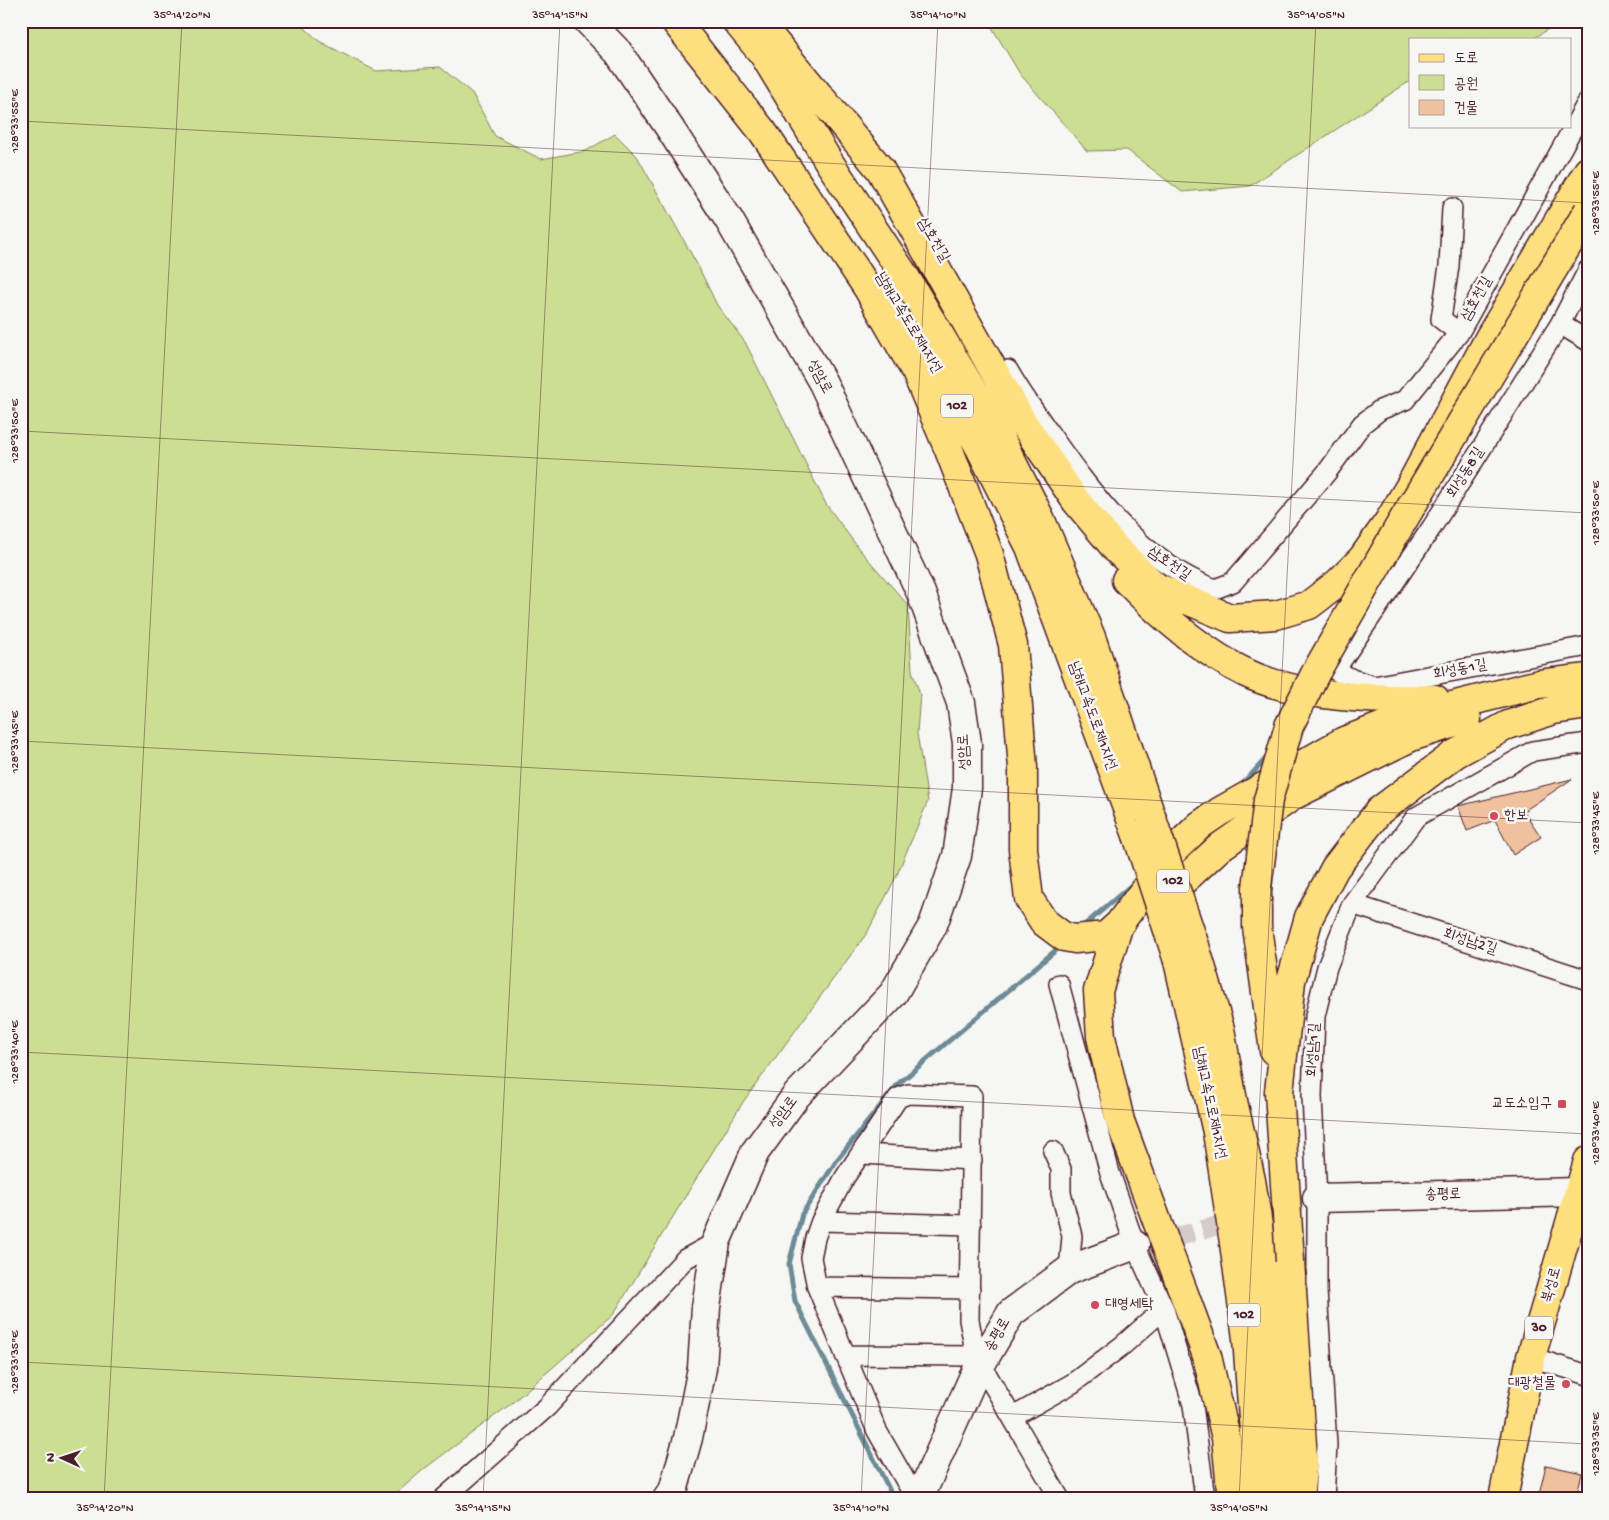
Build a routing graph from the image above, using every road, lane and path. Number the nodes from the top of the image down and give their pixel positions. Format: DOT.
graph roads {
  1 [pos="588,21"];
  2 [pos="675,21"];
  3 [pos="695,21"];
  4 [pos="736,21"];
  5 [pos="757,21"];
  6 [pos="772,21"];
  7 [pos="764,55"];
  8 [pos="1588,101"];
  9 [pos="1588,171"];
  10 [pos="1452,208"];
  11 [pos="1588,212"];
  12 [pos="1588,270"];
  13 [pos="1560,324"];
  14 [pos="1458,333"];
  15 [pos="1588,341"];
  16 [pos="1588,646"];
  17 [pos="1588,678"];
  18 [pos="1340,687"];
  19 [pos="1498,694"];
  20 [pos="1588,694"];
  21 [pos="1588,705"];
  22 [pos="1588,743"];
  23 [pos="1144,825"];
  24 [pos="1352,904"];
  25 [pos="1118,924"];
  26 [pos="1187,953"];
  27 [pos="1588,980"];
  28 [pos="1059,984"];
  29 [pos="1279,1092"];
  30 [pos="1053,1151"];
  31 [pos="862,1154"];
  32 [pos="972,1160"];
  33 [pos="1588,1161"];
  34 [pos="1579,1192"];
  35 [pos="1312,1200"];
  36 [pos="821,1221"];
  37 [pos="971,1225"];
  38 [pos="716,1242"];
  39 [pos="1141,1245"];
  40 [pos="1069,1270"];
  41 [pos="817,1287"];
  42 [pos="970,1289"];
  43 [pos="1164,1310"];
  44 [pos="845,1355"];
  45 [pos="1531,1357"];
  46 [pos="979,1359"];
  47 [pos="1588,1375"];
  48 [pos="1014,1417"];
  49 [pos="443,1499"];
  50 [pos="666,1499"];
  51 [pos="918,1499"];
  52 [pos="1060,1499"];
  53 [pos="1205,1499"];
  54 [pos="1232,1499"];
  55 [pos="1259,1499"];
  56 [pos="1284,1499"];
  57 [pos="1298,1499"];
  58 [pos="1324,1499"];
  59 [pos="1503,1499"];
  1 -- 38 [label="main road, 성암로"];
  2 -- 25 [label="main road"];
  3 -- 23 [label="main road, 남해고속도로제1지선 / 102"];
  4 -- 7 [label="main road, 남해고속도로제1지선 / 102"];
  5 -- 9 [label="main road"];
  6 -- 14 [label="street, 삼호천길"];
  7 -- 18 [label="main road"];
  7 -- 23 [label="main road, 남해고속도로제1지선 / 102"];
  8 -- 14 [label="street, 삼호천길"];
  10 -- 14 [label="street"];
  11 -- 29 [label="main road, bridge"];
  12 -- 13 [label="street, 회성동8길"];
  13 -- 15 [label="street"];
  13 -- 18 [label="street, 회성동8길"];
  16 -- 18 [label="street, 회성동1길"];
  17 -- 19 [label="main road"];
  18 -- 19 [label="main road"];
  19 -- 25 [label="main road"];
  20 -- 25 [label="main road"];
  21 -- 29 [label="main road"];
  22 -- 24 [label="street, 회성남1길"];
  23 -- 26 [label="main road, 남해고속도로제1지선 / 102, bridge"];
  24 -- 27 [label="street, 회성남2길"];
  24 -- 35 [label="street, 회성남1길"];
  25 -- 54 [label="main road"];
  26 -- 55 [label="main road, 남해고속도로제1지선 / 102"];
  26 -- 56 [label="main road, 남해고속도로제1지선 / 102"];
  28 -- 39 [label="street"];
  29 -- 57 [label="main road, bridge"];
  30 -- 40 [label="street"];
  31 -- 32 [label="street"];
  31 -- 32 [label="street"];
  31 -- 36 [label="street"];
  32 -- 37 [label="street"];
  33 -- 34 [label="main road, 북성로 / 30"];
  34 -- 35 [label="main road, 송평로"];
  34 -- 45 [label="main road, 북성로 / 30"];
  35 -- 58 [label="street, 회성남1길"];
  36 -- 37 [label="street"];
  36 -- 41 [label="street"];
  37 -- 42 [label="street"];
  38 -- 49 [label="street"];
  38 -- 50 [label="main road, 성암로"];
  39 -- 40 [label="main road, 송평로"];
  39 -- 43 [label="street"];
  40 -- 46 [label="main road, 송평로"];
  41 -- 42 [label="street"];
  41 -- 44 [label="street"];
  42 -- 46 [label="street"];
  43 -- 48 [label="street"];
  43 -- 53 [label="street"];
  44 -- 46 [label="street"];
  44 -- 51 [label="street"];
  45 -- 47 [label="street"];
  45 -- 59 [label="main road, 북성로 / 30"];
  46 -- 48 [label="street"];
  46 -- 51 [label="main road, 송평로"];
  48 -- 52 [label="street"];
}
